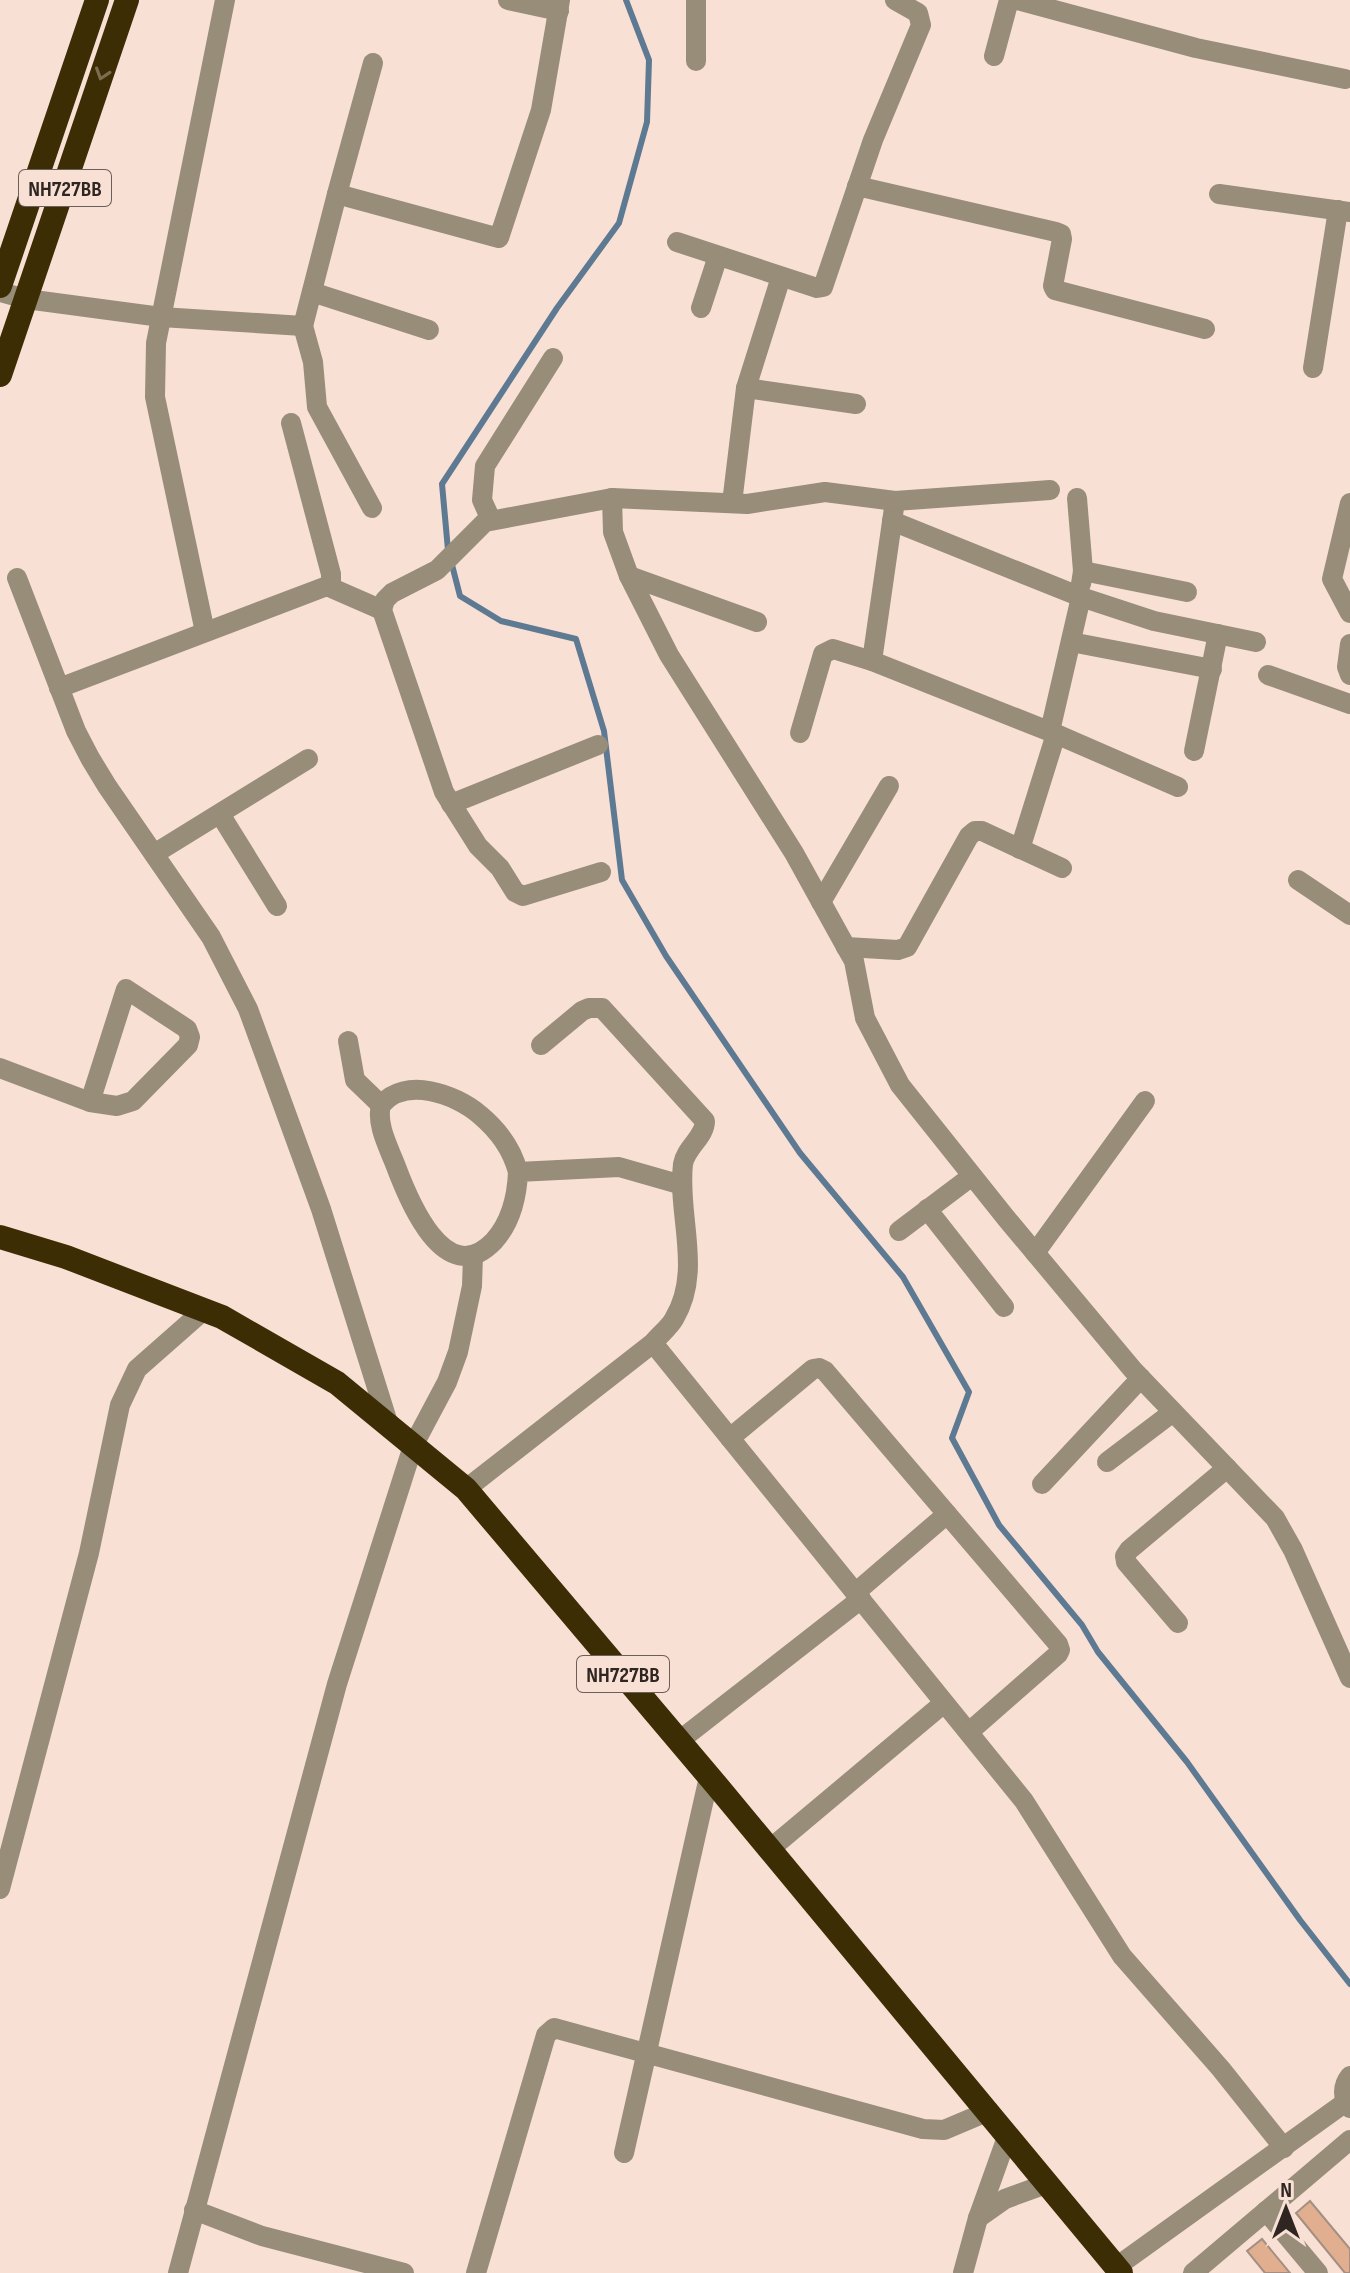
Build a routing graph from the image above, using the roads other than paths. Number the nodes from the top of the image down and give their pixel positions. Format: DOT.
graph roads {
  1 [pos="97,0"];
  2 [pos="127,0"];
  3 [pos="225,0"];
  4 [pos="508,0"];
  5 [pos="696,0"];
  6 [pos="895,0"];
  7 [pos="1009,0"];
  8 [pos="1017,0"];
  9 [pos="560,5"];
  10 [pos="994,56"];
  11 [pos="696,61"];
  12 [pos="373,63"];
  13 [pos="1345,79"];
  14 [pos="857,186"];
  15 [pos="337,194"];
  16 [pos="1219,194"];
  17 [pos="1344,211"];
  18 [pos="677,242"];
  19 [pos="718,256"];
  20 [pos="781,277"];
  21 [pos="0,289"];
  22 [pos="312,292"];
  23 [pos="26,299"];
  24 [pos="701,308"];
  25 [pos="161,317"];
  26 [pos="303,326"];
  27 [pos="1205,329"];
  28 [pos="429,330"];
  29 [pos="553,358"];
  30 [pos="1313,368"];
  31 [pos="0,375"];
  32 [pos="746,388"];
  33 [pos="856,404"];
  34 [pos="291,423"];
  35 [pos="1050,490"];
  36 [pos="612,498"];
  37 [pos="1077,498"];
  38 [pos="732,503"];
  39 [pos="1350,503"];
  40 [pos="372,508"];
  41 [pos="894,511"];
  42 [pos="488,521"];
  43 [pos="1083,571"];
  44 [pos="629,576"];
  45 [pos="17,578"];
  46 [pos="327,586"];
  47 [pos="1187,592"];
  48 [pos="1080,596"];
  49 [pos="382,610"];
  50 [pos="1350,613"];
  51 [pos="757,622"];
  52 [pos="205,632"];
  53 [pos="1218,634"];
  54 [pos="1071,642"];
  55 [pos="1256,642"];
  56 [pos="1350,644"];
  57 [pos="872,661"];
  58 [pos="1212,669"];
  59 [pos="1268,675"];
  60 [pos="1350,675"];
  61 [pos="59,688"];
  62 [pos="1350,704"];
  63 [pos="800,733"];
  64 [pos="1053,733"];
  65 [pos="598,745"];
  66 [pos="1194,751"];
  67 [pos="308,759"];
  68 [pos="889,786"];
  69 [pos="1178,787"];
  70 [pos="451,804"];
  71 [pos="220,814"];
  72 [pos="1020,849"];
  73 [pos="154,854"];
  74 [pos="1062,868"];
  75 [pos="601,872"];
  76 [pos="1298,880"];
  77 [pos="821,902"];
  78 [pos="277,906"];
  79 [pos="1350,915"];
  80 [pos="846,947"];
  81 [pos="348,1041"];
  82 [pos="541,1045"];
  83 [pos="0,1068"];
  84 [pos="1145,1101"];
  85 [pos="90,1102"];
  86 [pos="381,1105"];
  87 [pos="518,1172"];
  88 [pos="972,1176"];
  89 [pos="682,1185"];
  90 [pos="927,1209"];
  91 [pos="899,1231"];
  92 [pos="0,1237"];
  93 [pos="1035,1253"];
  94 [pos="473,1255"];
  95 [pos="1004,1307"];
  96 [pos="204,1310"];
  97 [pos="653,1343"];
  98 [pos="1141,1378"];
  99 [pos="1173,1412"];
  100 [pos="389,1426"];
  101 [pos="730,1438"];
  102 [pos="413,1446"];
  103 [pos="1107,1462"];
  104 [pos="1227,1468"];
  105 [pos="1042,1484"];
  106 [pos="466,1489"];
  107 [pos="947,1514"];
  108 [pos="858,1596"];
  109 [pos="1178,1623"];
  110 [pos="1350,1678"];
  111 [pos="944,1703"];
  112 [pos="969,1732"];
  113 [pos="679,1741"];
  114 [pos="709,1777"];
  115 [pos="770,1849"];
  116 [pos="0,1889"];
  117 [pos="646,2052"];
  118 [pos="1350,2076"];
  119 [pos="1348,2103"];
  120 [pos="989,2111"];
  121 [pos="1007,2137"];
  122 [pos="1350,2140"];
  123 [pos="1284,2148"];
  124 [pos="624,2153"];
  125 [pos="1046,2184"];
  126 [pos="194,2210"];
  127 [pos="1266,2211"];
  128 [pos="978,2218"];
  129 [pos="1118,2270"];
  130 [pos="178,2273"];
  131 [pos="404,2273"];
  132 [pos="476,2273"];
  133 [pos="963,2273"];
  134 [pos="1193,2273"];
  135 [pos="1318,2273"];
  1 -- 21 [label="highway, NH727BB"];
  2 -- 23 [label="highway, NH727BB, one-way"];
  3 -- 25 [label="street"];
  4 -- 9 [label="street"];
  5 -- 11 [label="street"];
  6 -- 14 [label="street"];
  7 -- 10 [label="street"];
  8 -- 13 [label="street"];
  9 -- 15 [label="street"];
  12 -- 15 [label="street"];
  14 -- 20 [label="street"];
  14 -- 27 [label="street"];
  15 -- 22 [label="street"];
  16 -- 17 [label="street"];
  17 -- 30 [label="street"];
  18 -- 19 [label="street"];
  19 -- 20 [label="street"];
  19 -- 24 [label="street"];
  20 -- 32 [label="street"];
  21 -- 23 [label="street"];
  22 -- 26 [label="street"];
  22 -- 28 [label="street"];
  23 -- 25 [label="street"];
  23 -- 31 [label="highway, NH727BB"];
  25 -- 26 [label="street"];
  25 -- 52 [label="street"];
  26 -- 40 [label="street"];
  29 -- 42 [label="street"];
  32 -- 33 [label="street"];
  32 -- 38 [label="street"];
  34 -- 46 [label="street"];
  35 -- 41 [label="street"];
  36 -- 38 [label="street"];
  36 -- 42 [label="street"];
  36 -- 44 [label="street"];
  37 -- 43 [label="street"];
  38 -- 41 [label="street"];
  39 -- 50 [label="street"];
  41 -- 48 [label="street"];
  41 -- 57 [label="street"];
  42 -- 49 [label="street"];
  43 -- 47 [label="street"];
  43 -- 48 [label="street"];
  44 -- 51 [label="street"];
  44 -- 77 [label="street"];
  45 -- 61 [label="street"];
  46 -- 49 [label="street"];
  46 -- 52 [label="street"];
  48 -- 53 [label="street"];
  48 -- 54 [label="street"];
  49 -- 70 [label="street"];
  52 -- 61 [label="street"];
  53 -- 55 [label="street"];
  53 -- 58 [label="street"];
  54 -- 58 [label="street"];
  54 -- 64 [label="street"];
  56 -- 60 [label="street"];
  57 -- 63 [label="street"];
  57 -- 64 [label="street"];
  58 -- 66 [label="street"];
  59 -- 62 [label="street"];
  61 -- 73 [label="street"];
  64 -- 69 [label="street"];
  64 -- 72 [label="street"];
  65 -- 70 [label="street"];
  67 -- 71 [label="street"];
  68 -- 77 [label="street"];
  70 -- 75 [label="street"];
  71 -- 73 [label="street"];
  71 -- 78 [label="street"];
  72 -- 74 [label="street"];
  72 -- 80 [label="street"];
  73 -- 100 [label="street"];
  76 -- 79 [label="street"];
  77 -- 80 [label="street"];
  80 -- 88 [label="street"];
  81 -- 86 [label="street"];
  82 -- 89 [label="street"];
  83 -- 85 [label="street"];
  84 -- 93 [label="street"];
  85 -- 85 [label="street"];
  86 -- 87 [label="street"];
  86 -- 94 [label="street"];
  87 -- 89 [label="street"];
  87 -- 94 [label="street"];
  88 -- 90 [label="street"];
  88 -- 93 [label="street"];
  89 -- 97 [label="street"];
  90 -- 91 [label="street"];
  90 -- 95 [label="street"];
  92 -- 96 [label="highway, NH727BB"];
  93 -- 98 [label="street"];
  94 -- 102 [label="street"];
  96 -- 100 [label="highway, NH727BB"];
  96 -- 116 [label="street"];
  97 -- 101 [label="street"];
  97 -- 106 [label="street"];
  98 -- 99 [label="street"];
  98 -- 105 [label="street"];
  99 -- 103 [label="street"];
  99 -- 104 [label="street"];
  100 -- 102 [label="highway, NH727BB"];
  101 -- 107 [label="street"];
  101 -- 108 [label="street"];
  102 -- 106 [label="highway, NH727BB"];
  102 -- 126 [label="street"];
  104 -- 109 [label="street"];
  104 -- 110 [label="street"];
  106 -- 113 [label="highway, NH727BB"];
  107 -- 108 [label="street"];
  107 -- 112 [label="street"];
  108 -- 111 [label="street"];
  108 -- 113 [label="street"];
  111 -- 112 [label="street"];
  111 -- 115 [label="street"];
  112 -- 123 [label="street"];
  113 -- 114 [label="highway, NH727BB"];
  114 -- 115 [label="highway, NH727BB"];
  114 -- 117 [label="street"];
  115 -- 120 [label="highway, NH727BB"];
  117 -- 120 [label="street"];
  117 -- 124 [label="street"];
  117 -- 132 [label="street"];
  118 -- 119 [label="street"];
  119 -- 123 [label="street"];
  120 -- 121 [label="highway, NH727BB"];
  121 -- 125 [label="highway, NH727BB"];
  121 -- 128 [label="street"];
  122 -- 127 [label="street"];
  123 -- 129 [label="street"];
  125 -- 128 [label="street"];
  125 -- 129 [label="highway, NH727BB"];
  126 -- 130 [label="street"];
  126 -- 131 [label="street"];
  127 -- 134 [label="street"];
  127 -- 135 [label="street"];
  128 -- 133 [label="street"];
}
